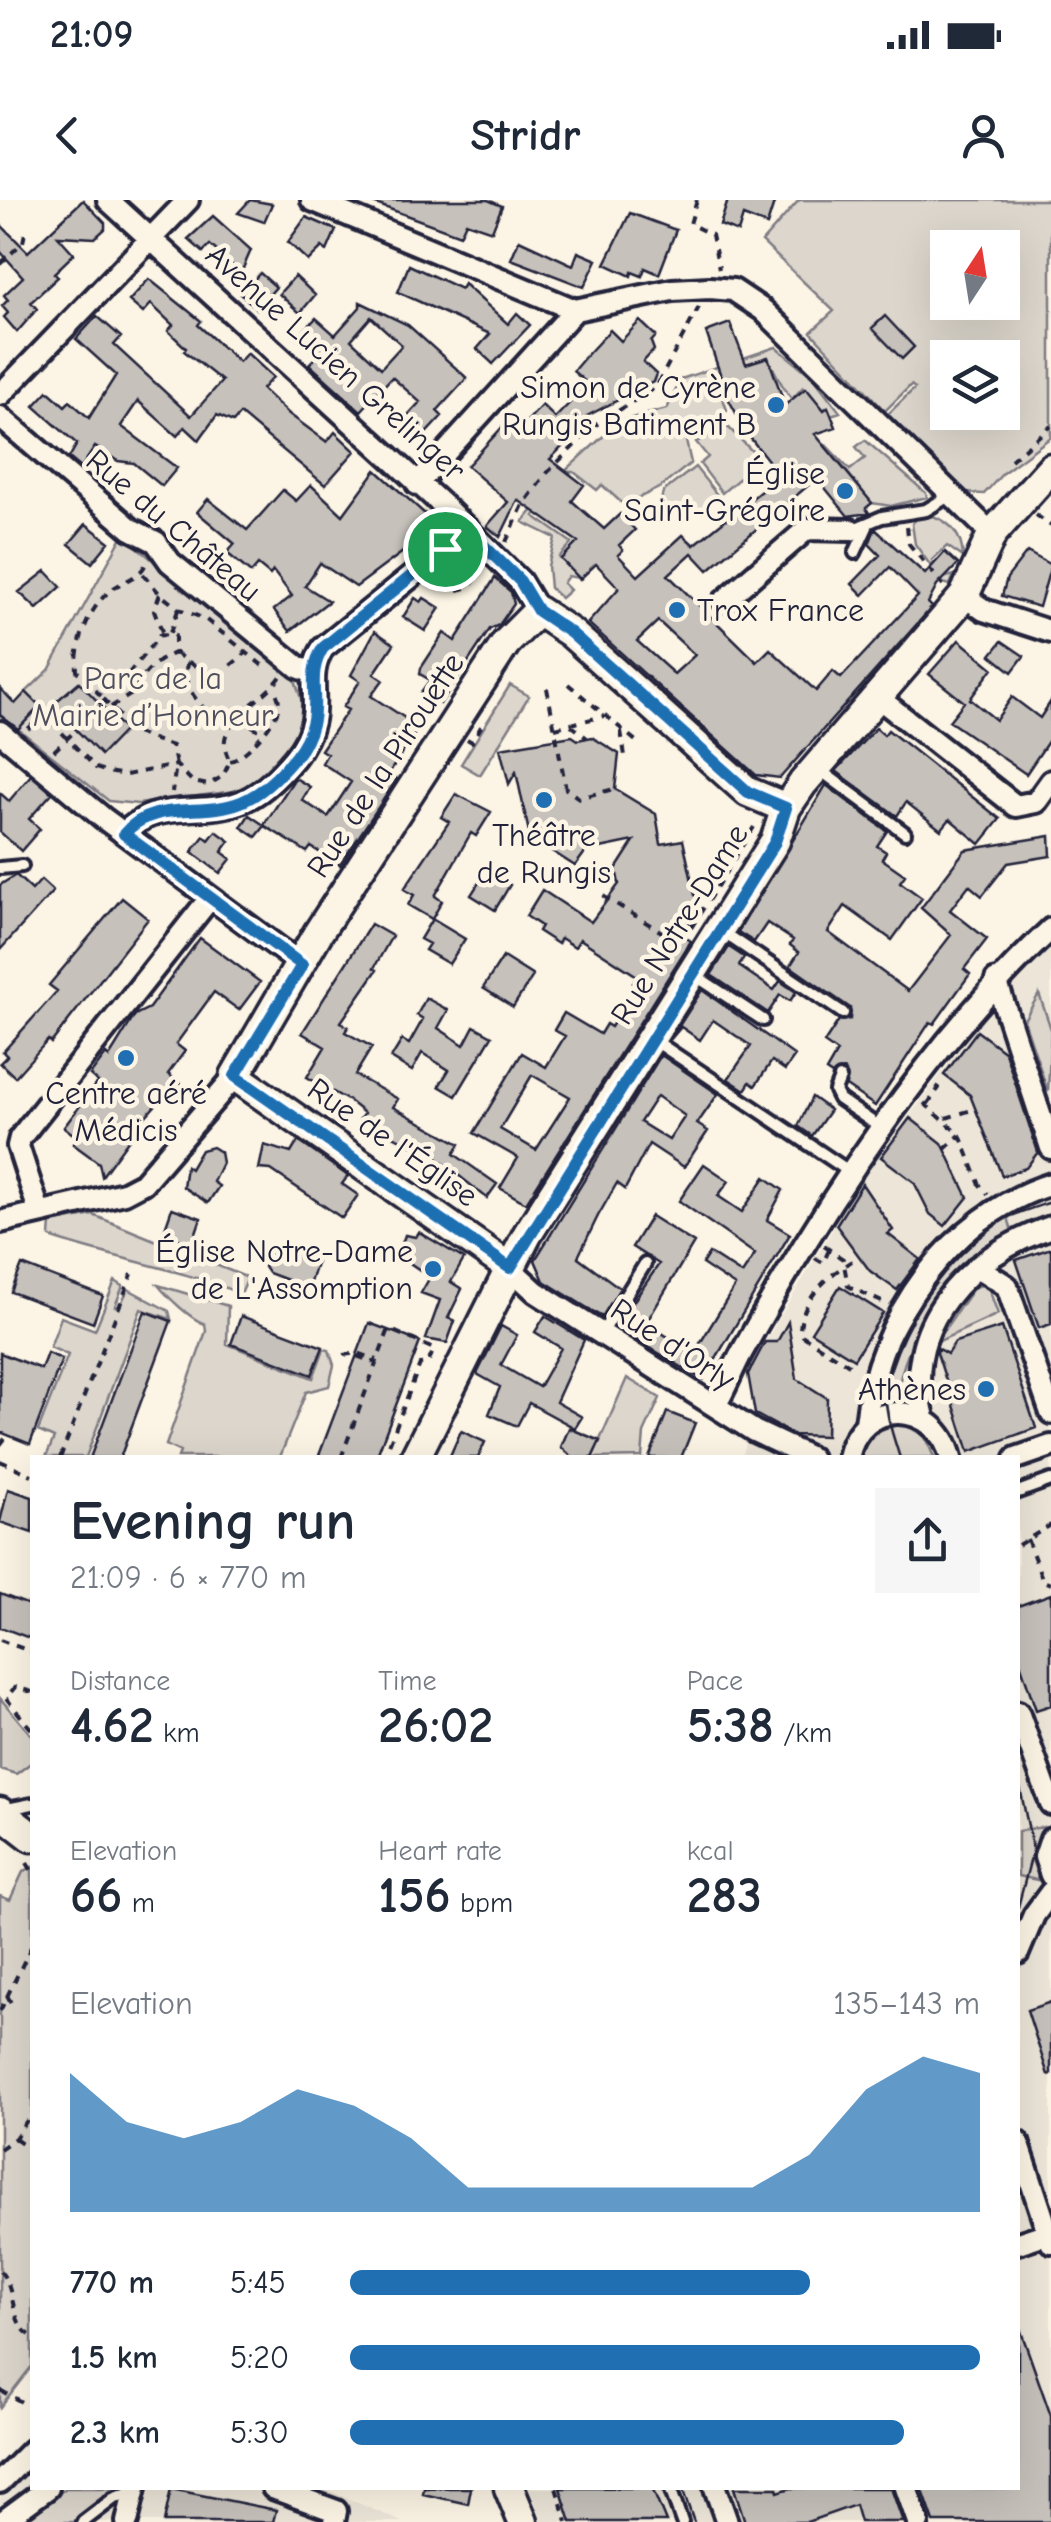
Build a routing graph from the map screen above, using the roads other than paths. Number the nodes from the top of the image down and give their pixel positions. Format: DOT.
graph roads {
  1 [pos="108,200"];
  2 [pos="188,200"];
  3 [pos="312,200"];
  4 [pos="148,240"];
  5 [pos="574,310"];
  6 [pos="0,395"];
  7 [pos="0,417"];
  8 [pos="1051,468"];
  9 [pos="418,484"];
  10 [pos="949,496"];
  11 [pos="859,528"];
  12 [pos="468,530"];
  13 [pos="992,534"];
  14 [pos="855,553"];
  15 [pos="956,594"];
  16 [pos="724,600"];
  17 [pos="538,611"];
  18 [pos="1051,632"];
  19 [pos="312,673"];
  20 [pos="876,696"];
  21 [pos="10,734"];
  22 [pos="815,767"];
  23 [pos="1051,780"];
  24 [pos="786,808"];
  25 [pos="905,833"];
  26 [pos="124,834"];
  27 [pos="22,866"];
  28 [pos="0,868"];
  29 [pos="210,898"];
  30 [pos="1051,929"];
  31 [pos="720,930"];
  32 [pos="302,965"];
  33 [pos="692,974"];
  34 [pos="996,980"];
  35 [pos="844,1013"];
  36 [pos="763,1020"];
  37 [pos="650,1038"];
  38 [pos="235,1076"];
  39 [pos="840,1078"];
  40 [pos="882,1128"];
  41 [pos="1051,1148"];
  42 [pos="850,1172"];
  43 [pos="1051,1184"];
  44 [pos="39,1211"];
  45 [pos="0,1222"];
  46 [pos="1051,1226"];
  47 [pos="645,1264"];
  48 [pos="977,1267"];
  49 [pos="510,1268"];
  50 [pos="601,1334"];
  51 [pos="714,1406"];
  52 [pos="1051,1413"];
  53 [pos="924,1418"];
  54 [pos="866,1423"];
  55 [pos="1051,1446"];
  56 [pos="416,1455"];
  57 [pos="803,1455"];
  58 [pos="849,1455"];
  59 [pos="950,1455"];
  60 [pos="1020,1457"];
  61 [pos="1051,1480"];
  62 [pos="1020,1491"];
  63 [pos="1020,1718"];
  64 [pos="1051,1804"];
  65 [pos="6,1810"];
  66 [pos="1051,1838"];
  67 [pos="30,1850"];
  68 [pos="1051,1875"];
  69 [pos="1051,1892"];
  70 [pos="1020,1948"];
  71 [pos="1020,2148"];
  72 [pos="1050,2238"];
  73 [pos="1020,2243"];
  74 [pos="30,2452"];
  75 [pos="0,2482"];
  76 [pos="45,2490"];
  77 [pos="132,2490"];
  78 [pos="134,2490"];
  79 [pos="278,2490"];
  80 [pos="510,2490"];
  81 [pos="671,2490"];
  82 [pos="716,2490"];
  83 [pos="907,2490"];
  84 [pos="2,2522"];
  85 [pos="84,2522"];
  86 [pos="127,2522"];
  87 [pos="334,2522"];
  88 [pos="523,2522"];
  89 [pos="682,2522"];
  90 [pos="727,2522"];
  91 [pos="918,2522"];
  1 -- 4 [label="street, Avenue Lucien Grelinger"];
  2 -- 4 [label="street"];
  3 -- 5 [label="street"];
  4 -- 6 [label="street"];
  4 -- 9 [label="street, Avenue Lucien Grelinger"];
  5 -- 9 [label="street"];
  5 -- 10 [label="street"];
  7 -- 19 [label="street, Rue du Château"];
  8 -- 13 [label="street, Rue Notre-Dame"];
  9 -- 12 [label="street, Avenue Lucien Grelinger"];
  10 -- 11 [label="lane"];
  10 -- 13 [label="street"];
  11 -- 14 [label="lane"];
  11 -- 16 [label="street"];
  12 -- 17 [label="street, Avenue Lucien Grelinger"];
  12 -- 19 [label="street"];
  13 -- 15 [label="street, Rue Notre-Dame"];
  15 -- 18 [label="street"];
  15 -- 20 [label="street, Rue Notre-Dame"];
  17 -- 24 [label="street, Avenue Lucien Grelinger"];
  17 -- 32 [label="street, Rue de la Pirouette"];
  19 -- 26 [label="street"];
  20 -- 22 [label="street, Rue Notre-Dame"];
  20 -- 23 [label="street"];
  21 -- 26 [label="street"];
  22 -- 24 [label="street, Rue Notre-Dame"];
  22 -- 25 [label="lane"];
  24 -- 31 [label="street, Rue Notre-Dame"];
  26 -- 29 [label="street"];
  27 -- 28 [label="lane"];
  29 -- 32 [label="street"];
  29 -- 44 [label="street"];
  30 -- 34 [label="street"];
  31 -- 33 [label="street, Rue Notre-Dame"];
  31 -- 35 [label="lane"];
  32 -- 38 [label="street, Rue de la Pirouette"];
  33 -- 36 [label="lane"];
  33 -- 37 [label="street, Rue Notre-Dame"];
  34 -- 40 [label="street"];
  34 -- 41 [label="street"];
  37 -- 42 [label="lane"];
  37 -- 49 [label="street, Rue Notre-Dame"];
  38 -- 44 [label="street"];
  38 -- 49 [label="street, Rue de l'Église"];
  39 -- 40 [label="lane"];
  40 -- 42 [label="street"];
  42 -- 51 [label="street"];
  43 -- 54 [label="street"];
  44 -- 45 [label="street"];
  46 -- 48 [label="street"];
  47 -- 50 [label="lane"];
  48 -- 52 [label="street"];
  48 -- 53 [label="street"];
  49 -- 50 [label="street, Rue d'Orly"];
  49 -- 56 [label="street, Rue Notre-Dame"];
  50 -- 51 [label="street, Rue d'Orly"];
  51 -- 57 [label="street, Rue d'Orly"];
  53 -- 54 [label="street"];
  53 -- 59 [label="street"];
  54 -- 58 [label="street"];
  55 -- 60 [label="street"];
  61 -- 62 [label="lane"];
  63 -- 64 [label="street"];
  65 -- 67 [label="street"];
  66 -- 68 [label="street"];
  69 -- 70 [label="street"];
  71 -- 72 [label="street"];
  72 -- 73 [label="street"];
  74 -- 75 [label="street"];
  76 -- 84 [label="street"];
  77 -- 85 [label="lane"];
  78 -- 86 [label="street"];
  79 -- 87 [label="street"];
  80 -- 88 [label="street"];
  81 -- 89 [label="lane"];
  82 -- 90 [label="street"];
  83 -- 91 [label="street"];
}
